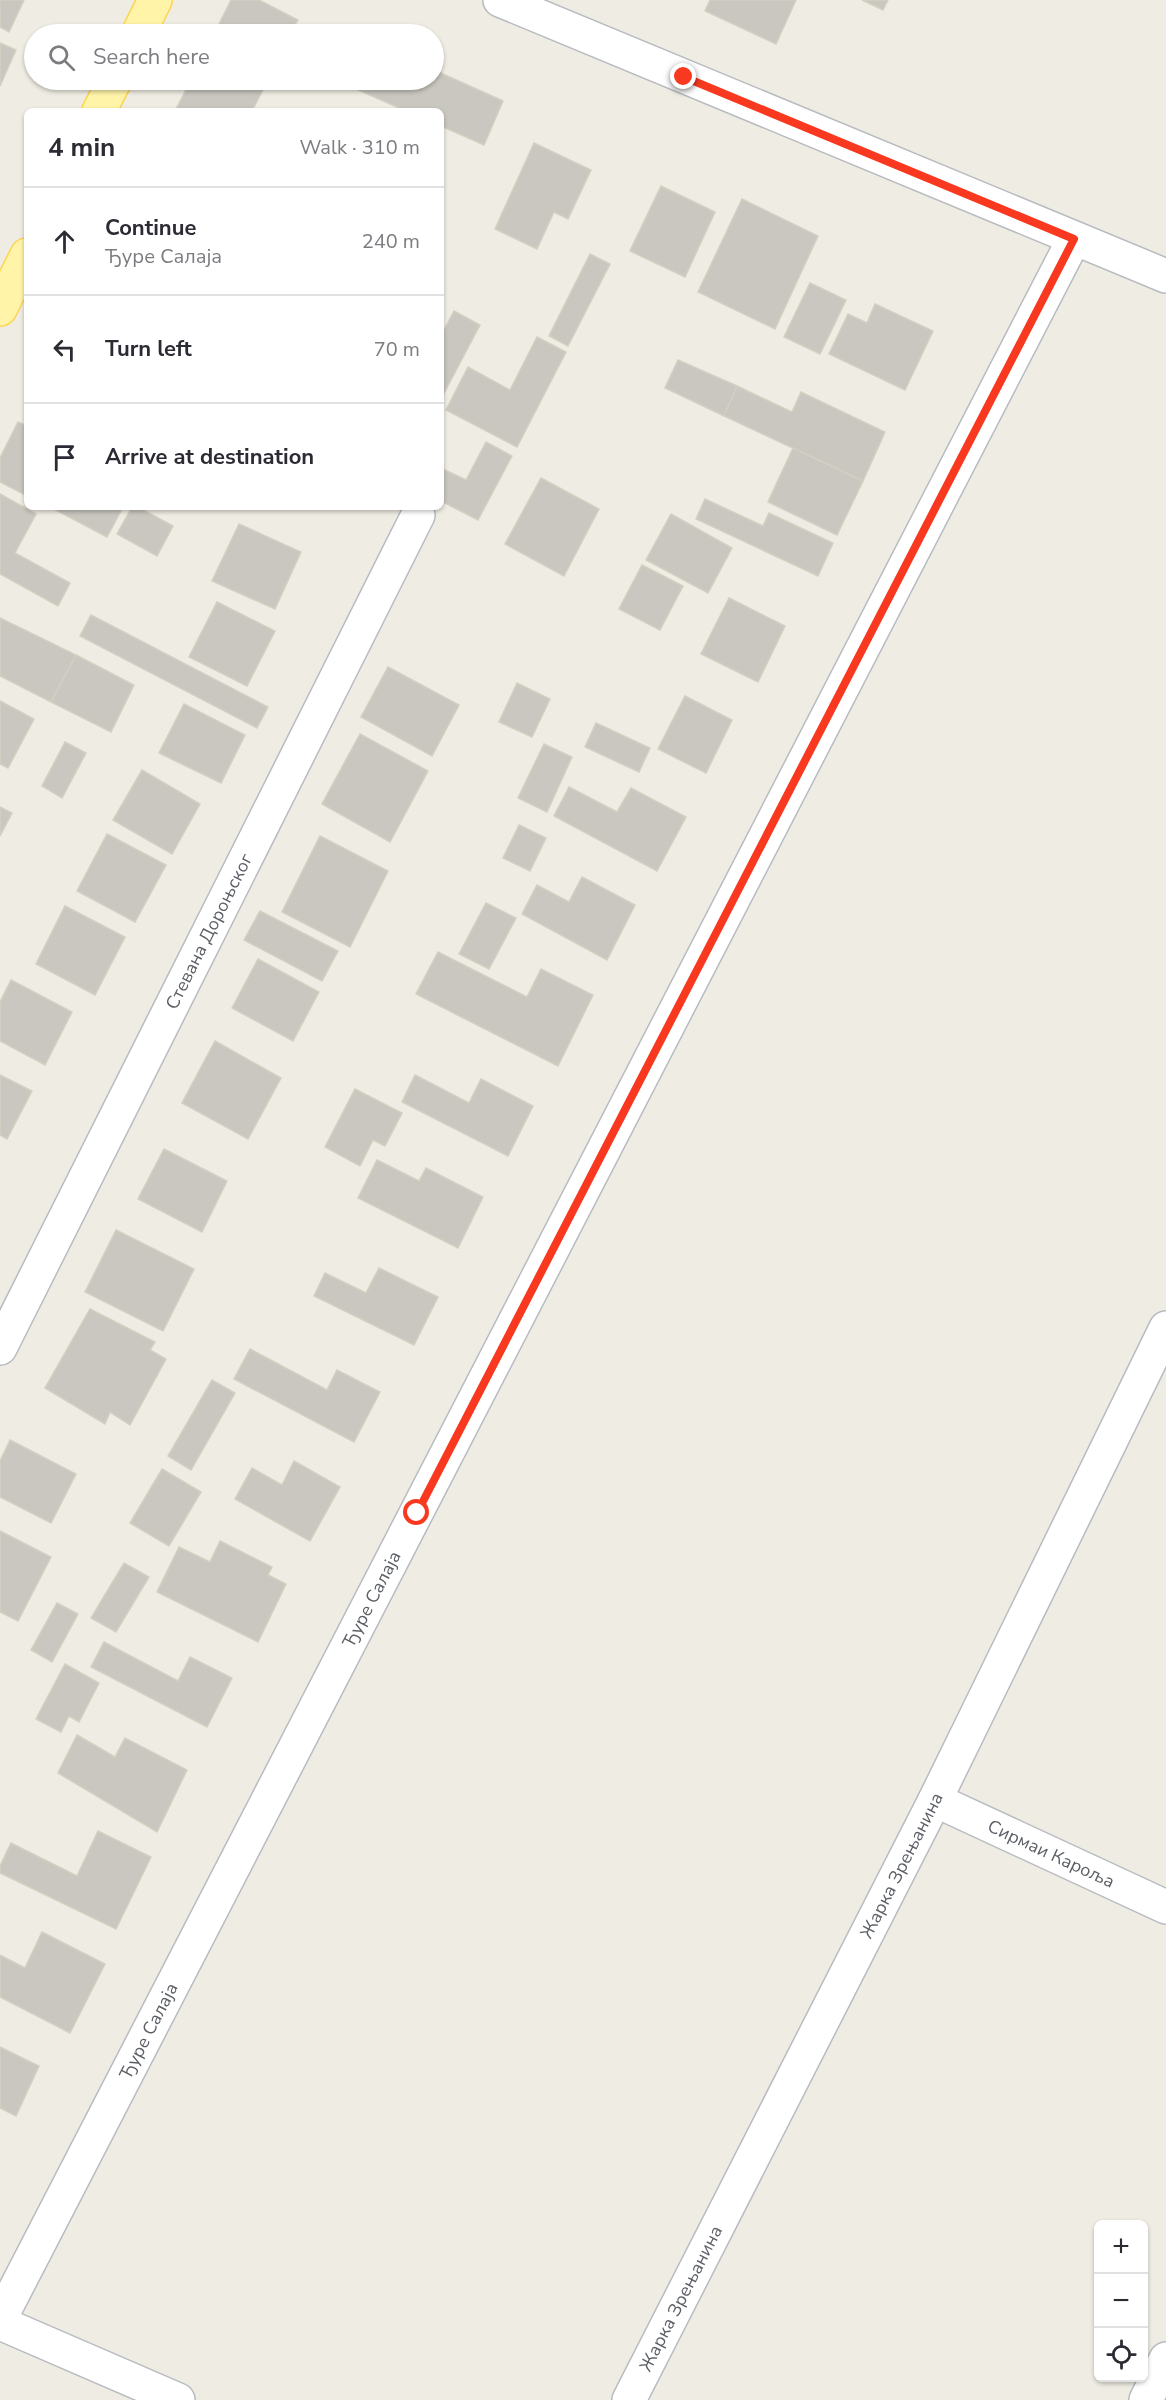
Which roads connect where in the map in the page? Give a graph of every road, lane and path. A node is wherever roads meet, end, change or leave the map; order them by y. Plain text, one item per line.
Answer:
1 (155, 0) edge
2 (500, 0) edge
3 (529, 7) edge
4 (143, 24) edge
5 (110, 90) edge
6 (101, 108) edge
7 (1074, 239) junction
8 (24, 261) edge
9 (1166, 276) edge
10 (0, 309) edge
11 (418, 515) dead end
12 (1166, 1328) edge
13 (0, 1348) edge
14 (935, 1800) junction
15 (1166, 1907) edge
16 (0, 2321) edge
17 (1166, 2359) edge
18 (178, 2400) edge
19 (629, 2400) edge
20 (1146, 2400) edge

1 - 4 main road
2 - 3 street
3 - 7 street
5 - 6 main road
7 - 9 street
7 - 16 street, Ђуре Салаја
8 - 10 main road
11 - 13 street, Стевана Дороњског
12 - 14 street, Жарка Зрењанина
14 - 15 street, Сирмаи Кароља
14 - 19 street, Жарка Зрењанина
16 - 18 street
17 - 20 street

